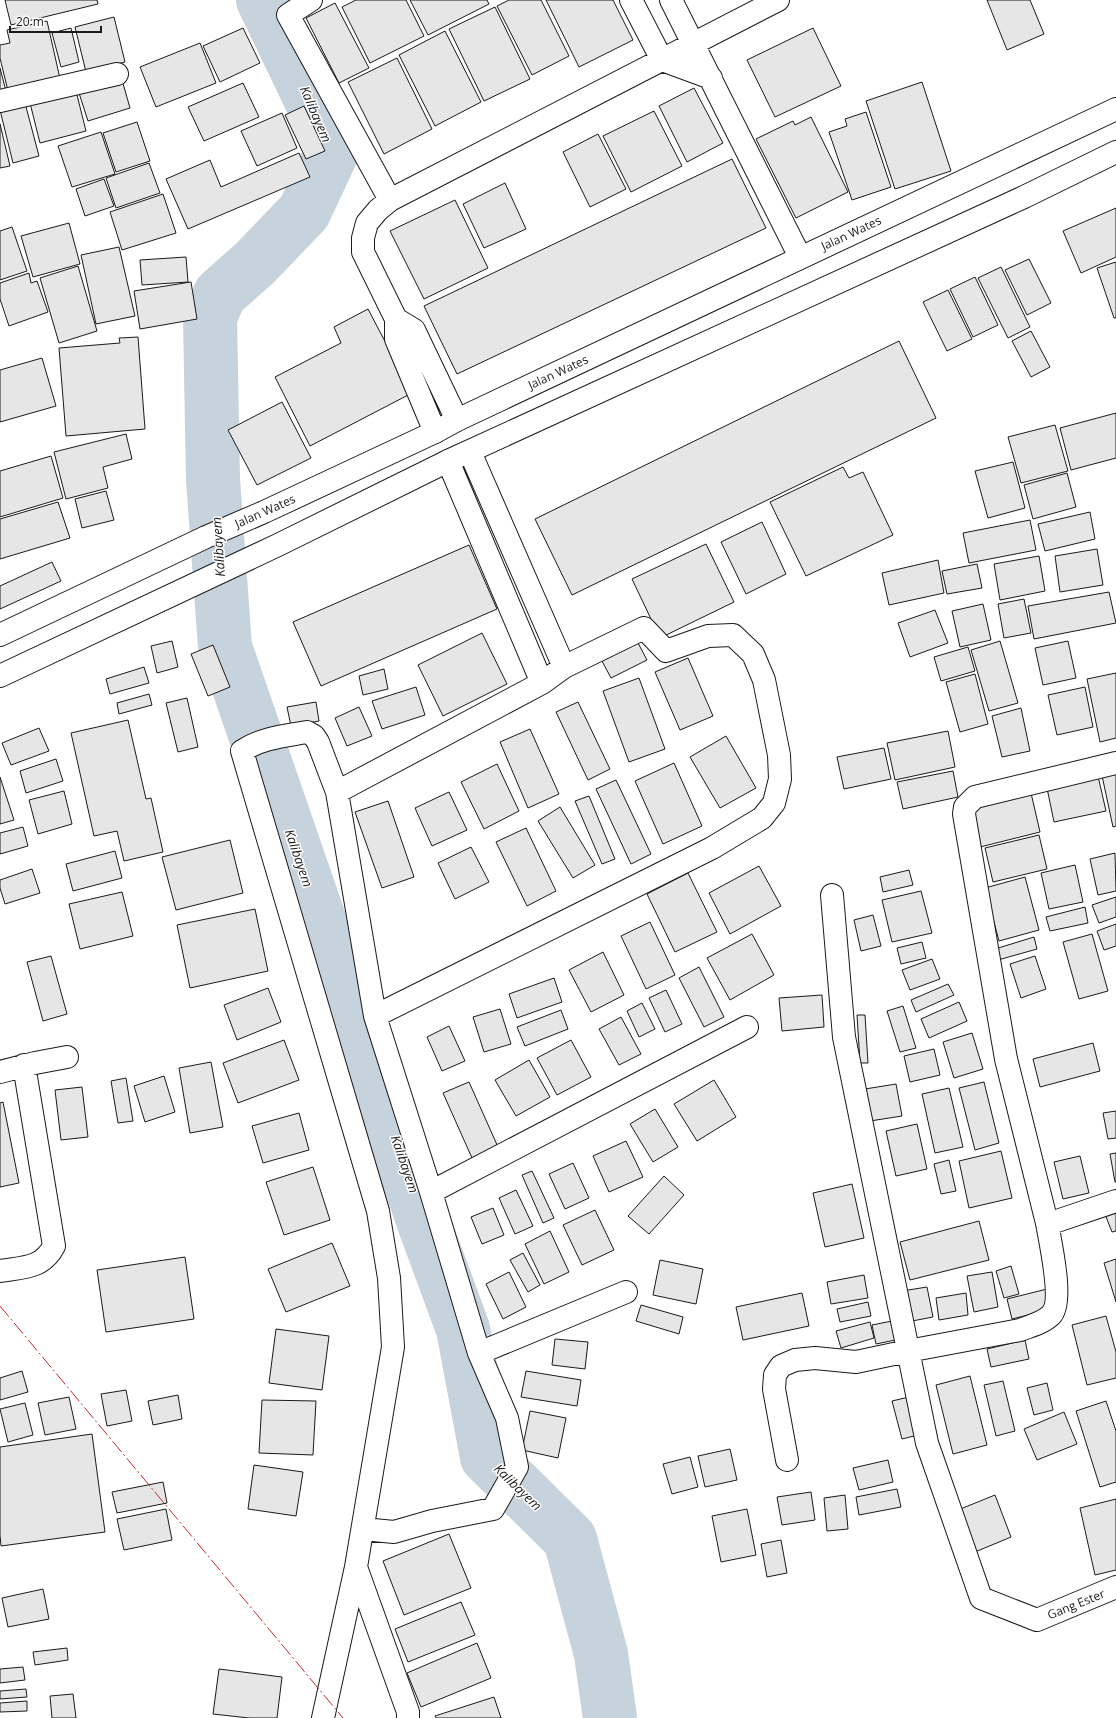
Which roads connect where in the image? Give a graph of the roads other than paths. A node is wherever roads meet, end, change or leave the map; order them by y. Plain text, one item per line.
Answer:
1 (311, 0) edge
2 (631, 0) edge
3 (671, 0) edge
4 (778, 0) edge
5 (284, 7) edge
6 (693, 43) junction
7 (662, 60) junction
8 (117, 74) dead end
9 (711, 78) junction
10 (0, 101) edge
11 (1116, 109) edge
12 (1116, 152) edge
13 (390, 200) junction
14 (800, 257) junction
15 (396, 319) junction
16 (457, 420) junction
17 (435, 432) junction
18 (470, 452) junction
19 (448, 461) junction
20 (0, 635) edge
21 (564, 667) junction
22 (0, 676) edge
23 (542, 683) junction
24 (1116, 763) edge
25 (338, 792) junction
26 (832, 895) dead end
27 (375, 1016) junction
28 (747, 1027) dead end
29 (67, 1057) dead end
30 (24, 1065) junction
31 (0, 1072) edge
32 (431, 1192) junction
33 (1116, 1201) edge
34 (1047, 1223) junction
35 (0, 1271) edge
36 (626, 1292) dead end
37 (908, 1351) junction
38 (479, 1353) junction
39 (787, 1460) dead end
40 (363, 1529) junction
41 (356, 1567) junction
42 (1116, 1588) edge
43 (323, 1718) edge
44 (408, 1718) edge

1 - 5 street
2 - 7 street
3 - 6 street
4 - 6 street
5 - 13 street
6 - 7 street
6 - 9 street
7 - 9 street
7 - 13 street
8 - 10 street
9 - 14 street
11 - 14 street, Jalan Wates
12 - 18 street
13 - 15 street
14 - 16 street, Jalan Wates
15 - 16 street
15 - 17 street
16 - 17 street, Jalan Wates
16 - 18 street
17 - 19 street
17 - 20 street, Jalan Wates
18 - 19 street
18 - 21 street
19 - 22 street
19 - 23 street
21 - 23 street
21 - 27 street
23 - 25 street
24 - 34 street
25 - 27 street
25 - 40 street
26 - 37 street
27 - 32 street
28 - 32 street
29 - 30 street
30 - 31 street
30 - 35 street
32 - 38 street
33 - 34 street
34 - 37 street
36 - 38 street
37 - 39 street
37 - 42 street, Gang Ester
38 - 40 street
40 - 41 street
41 - 43 street
41 - 44 street

